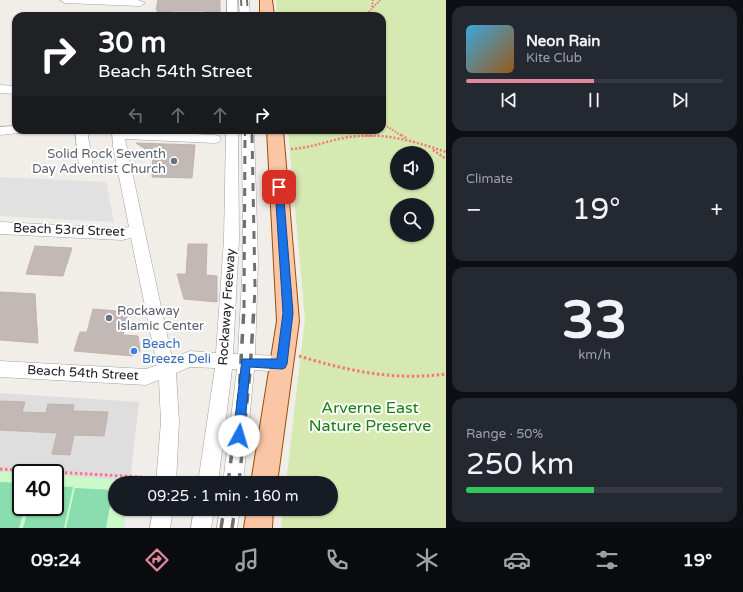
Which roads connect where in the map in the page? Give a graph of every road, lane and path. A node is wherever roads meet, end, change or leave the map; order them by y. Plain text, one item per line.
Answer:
1 (65, 0) edge
2 (232, 0) edge
3 (244, 0) edge
4 (266, 0) edge
5 (373, 0) edge
6 (380, 0) edge
7 (141, 1) edge
8 (372, 8) junction
9 (139, 12) edge
10 (232, 12) edge
11 (244, 12) edge
12 (267, 12) edge
13 (369, 12) edge
14 (0, 89) edge
15 (12, 90) edge
16 (386, 125) edge
17 (12, 130) edge
18 (0, 131) edge
19 (81, 134) edge
20 (118, 134) edge
21 (134, 134) edge
22 (232, 134) edge
23 (248, 134) edge
24 (275, 134) edge
25 (215, 139) dead end
26 (410, 140) junction
27 (425, 146) edge
28 (288, 149) dead end
29 (434, 149) edge
30 (434, 151) edge
31 (446, 152) edge
32 (446, 159) edge
33 (86, 166) dead end
34 (0, 228) edge
35 (138, 231) junction
36 (290, 360) junction
37 (224, 361) junction
38 (246, 362) junction
39 (0, 369) edge
40 (167, 369) junction
41 (446, 374) edge
42 (0, 469) edge
43 (123, 476) edge
44 (166, 476) edge
45 (209, 476) edge
46 (234, 476) edge
47 (265, 476) edge
48 (162, 516) edge
49 (203, 516) edge
50 (229, 516) edge
51 (259, 516) edge
52 (160, 528) edge
53 (200, 528) edge
54 (227, 528) edge
55 (258, 528) edge

1 - 7 street
2 - 10 street
3 - 11 street
4 - 12 main road
5 - 8 path
6 - 8 path
7 - 9 street
8 - 13 path
14 - 15 street
16 - 26 path
17 - 18 street
19 - 33 street
20 - 35 street
21 - 25 street
22 - 37 street, Rockaway Freeway
23 - 38 street, Rockaway Freeway
24 - 36 main road
26 - 27 path
26 - 28 path
29 - 31 path
30 - 32 path
34 - 35 street, Beach 53rd Street
35 - 40 street
36 - 38 street, Beach 54th Street
36 - 41 path
36 - 47 main road
37 - 38 street, Beach 54th Street
37 - 40 street, Beach 54th Street
37 - 45 street, Rockaway Freeway
38 - 46 street, Rockaway Freeway
39 - 40 street, Beach 54th Street
40 - 44 street
42 - 43 path
48 - 52 street
49 - 53 street
50 - 54 street
51 - 55 main road

